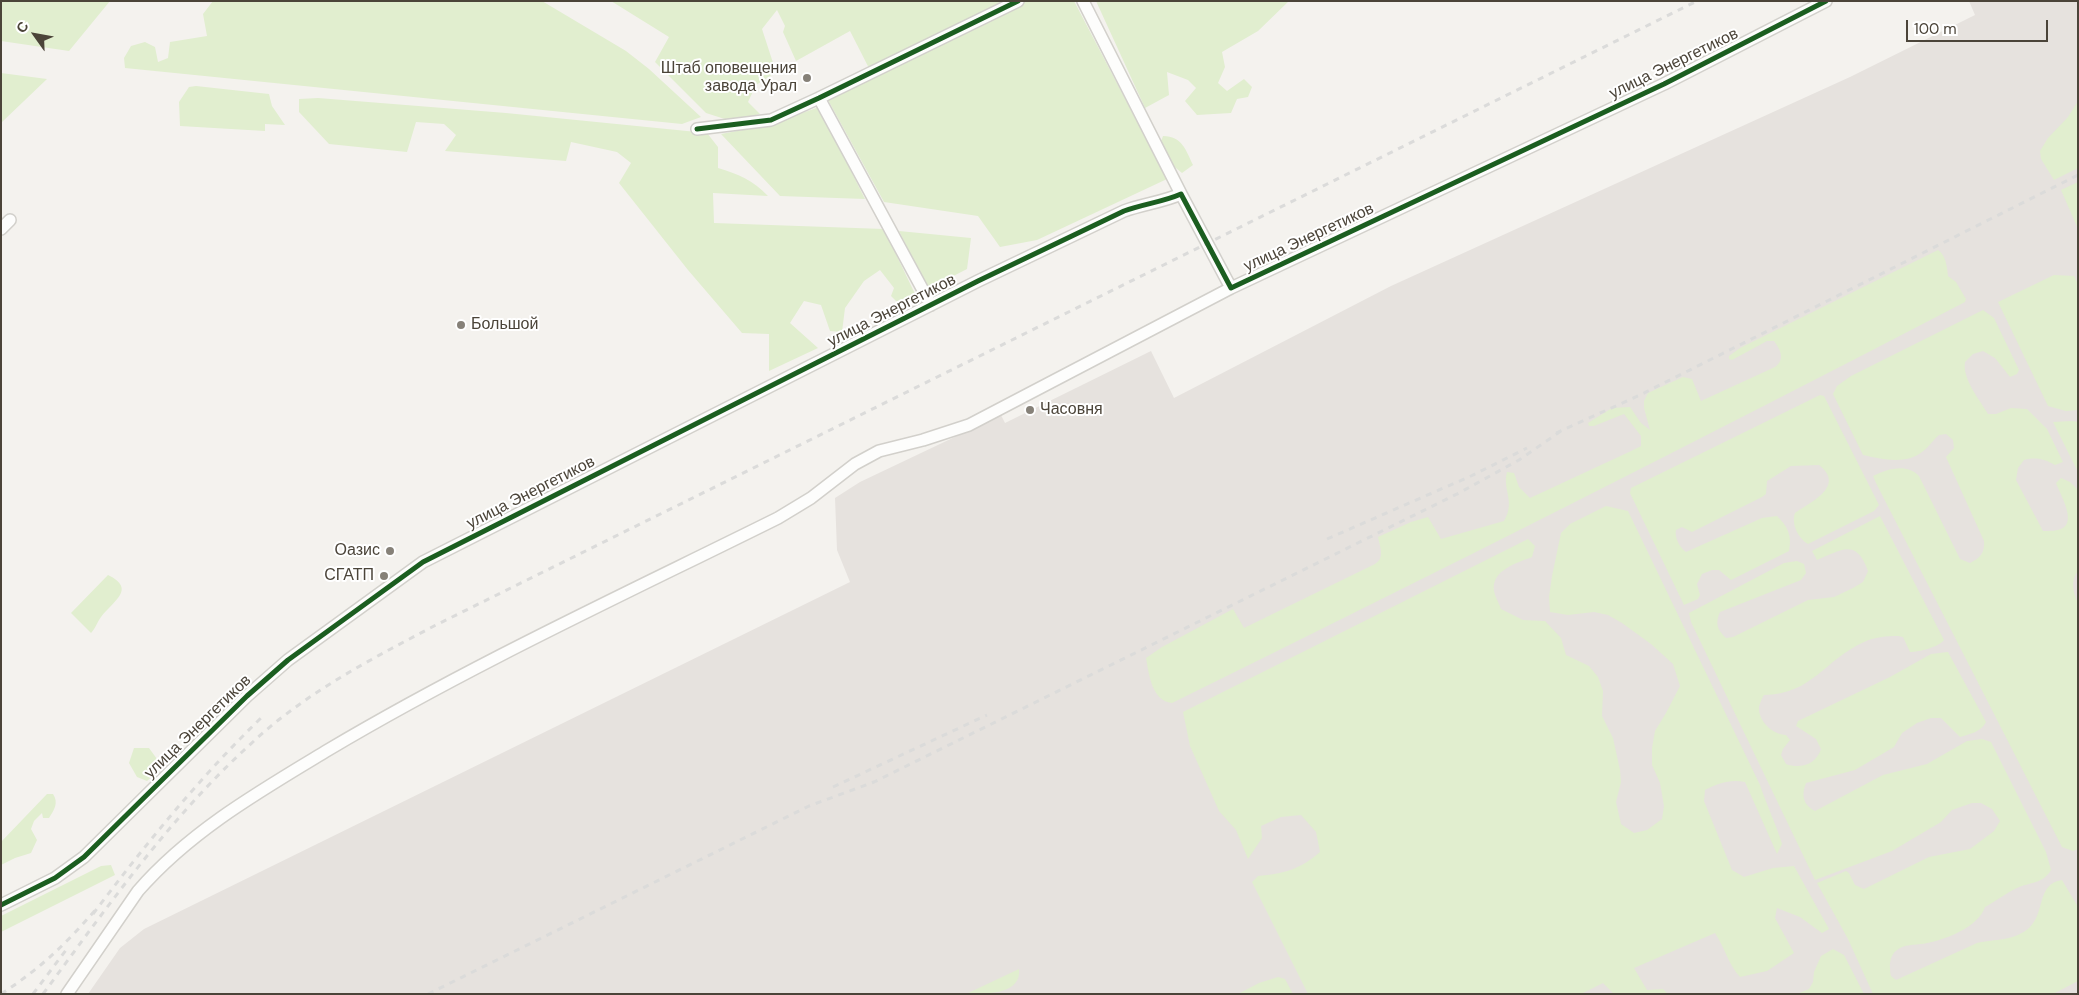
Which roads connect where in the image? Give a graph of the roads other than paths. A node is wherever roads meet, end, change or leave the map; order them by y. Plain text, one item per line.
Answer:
1 (1018, 1) edge
2 (1083, 1) edge
3 (1826, 1) edge
4 (819, 98) junction
5 (697, 129) dead end
6 (1181, 194) junction
7 (10, 220) dead end
8 (1, 229) edge
9 (1231, 288) junction
10 (931, 305) junction
11 (1, 905) edge
12 (66, 994) edge

1 - 4 street
2 - 6 street
3 - 9 street, улица Энергетиков
4 - 5 street
4 - 10 street
6 - 9 street, улица Энергетиков
6 - 10 street, улица Энергетиков
7 - 8 street
9 - 12 street
10 - 11 street, улица Энергетиков

